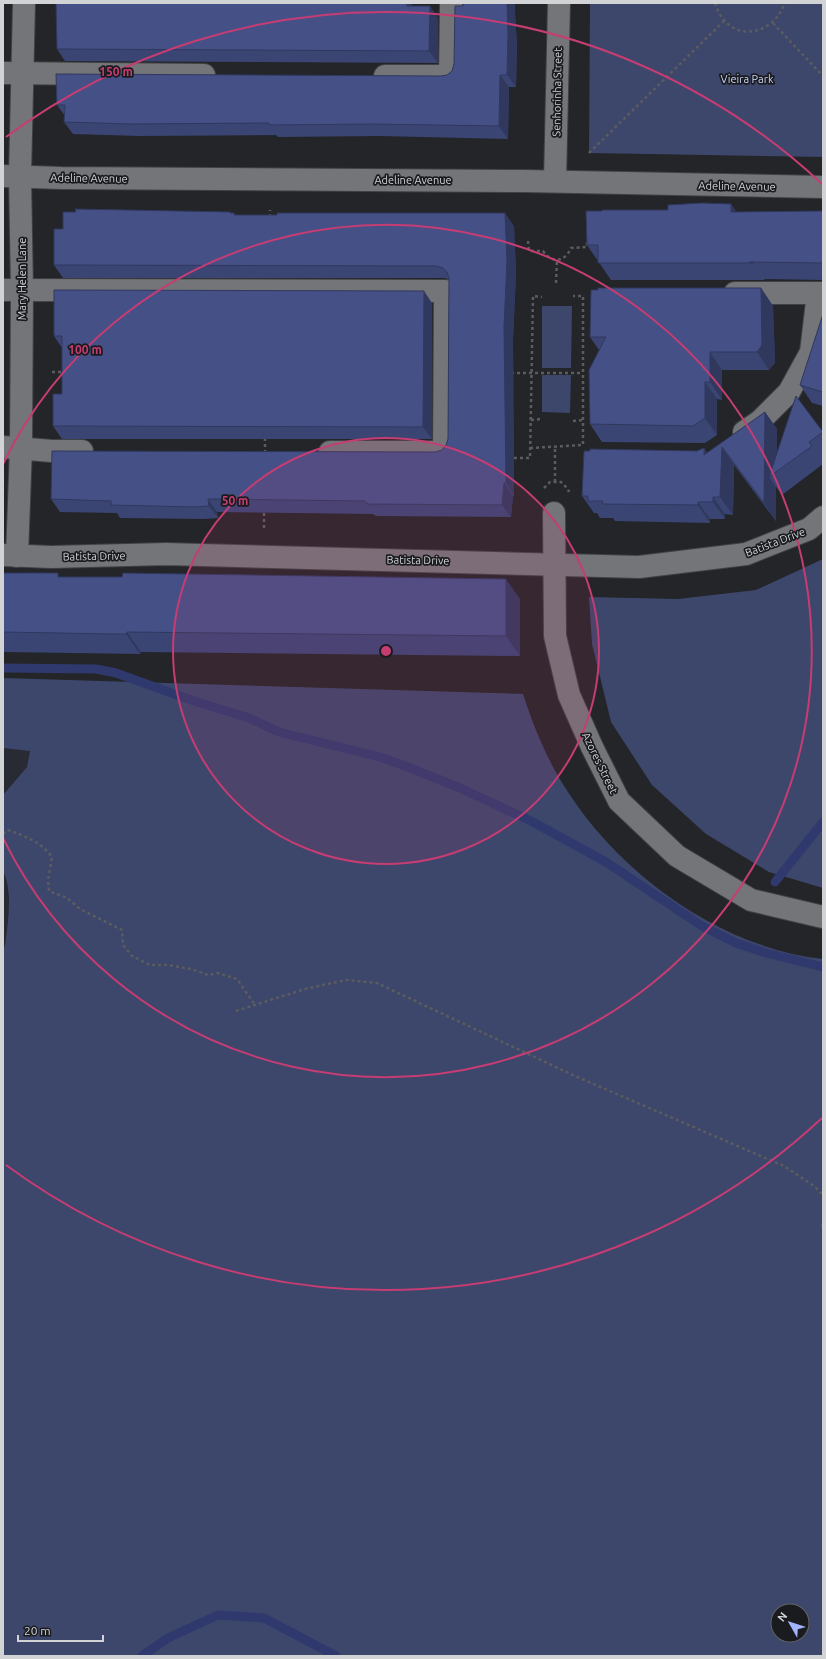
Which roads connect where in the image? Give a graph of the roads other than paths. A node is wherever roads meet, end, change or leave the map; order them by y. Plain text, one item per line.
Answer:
1 (24, 3) edge
2 (451, 3) edge
3 (559, 3) edge
4 (13, 73) edge
5 (220, 75) edge
6 (363, 76) edge
7 (12, 176) edge
8 (555, 181) junction
9 (823, 187) edge
10 (13, 290) edge
11 (714, 293) edge
12 (820, 293) edge
13 (728, 443) edge
14 (12, 447) edge
15 (99, 451) edge
16 (312, 452) edge
17 (554, 513) dead end
18 (823, 517) edge
19 (10, 555) edge
20 (553, 564) junction
21 (823, 917) edge

1 - 4 street, Mary Helen Lane
2 - 6 street
3 - 8 street, Senhorinha Street
4 - 5 street
4 - 7 street, Mary Helen Lane
7 - 8 street, Adeline Avenue
7 - 10 street, Mary Helen Lane
8 - 9 street, Adeline Avenue
10 - 14 street, Mary Helen Lane
10 - 16 street
11 - 12 street
12 - 13 street
14 - 15 street
14 - 19 street, Mary Helen Lane
17 - 20 street, Azores Street
18 - 20 street, Batista Drive
19 - 20 street, Batista Drive
20 - 21 street, Azores Street

